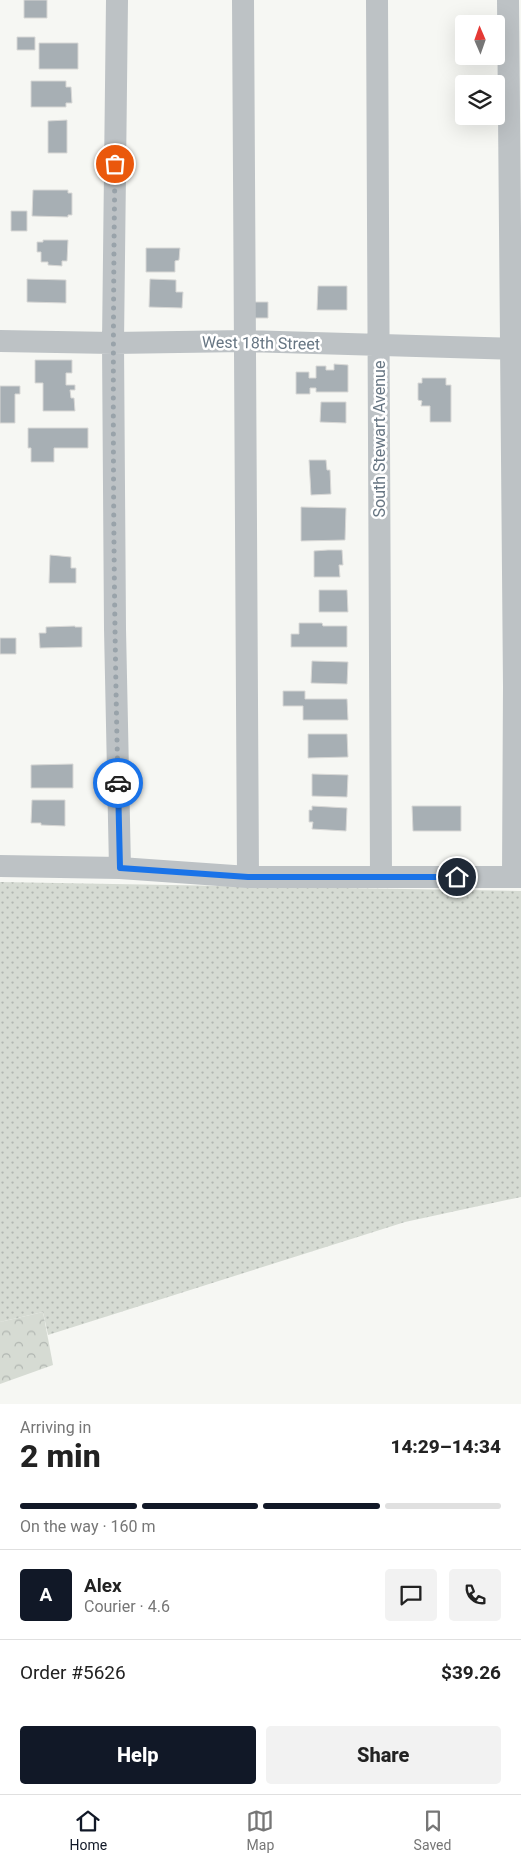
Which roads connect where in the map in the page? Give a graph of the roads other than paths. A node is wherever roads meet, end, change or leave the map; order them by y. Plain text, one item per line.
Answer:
1 (117, 0) edge
2 (243, 0) edge
3 (376, 0) edge
4 (508, 0) edge
5 (0, 341) edge
6 (244, 341) junction
7 (113, 343) junction
8 (378, 344) junction
9 (516, 349) edge
10 (0, 866) edge
11 (120, 868) junction
12 (248, 877) junction
13 (381, 877) junction
14 (517, 877) edge

1 - 7 street
2 - 6 street
3 - 8 street, South Stewart Avenue
4 - 9 street
5 - 7 street, West 18th Street
6 - 7 street, West 18th Street
6 - 8 street, West 18th Street
6 - 12 street
7 - 11 street
8 - 9 street, West 18th Street
8 - 13 street, South Stewart Avenue
9 - 14 street
10 - 11 street
11 - 12 street
12 - 13 street
13 - 14 street

